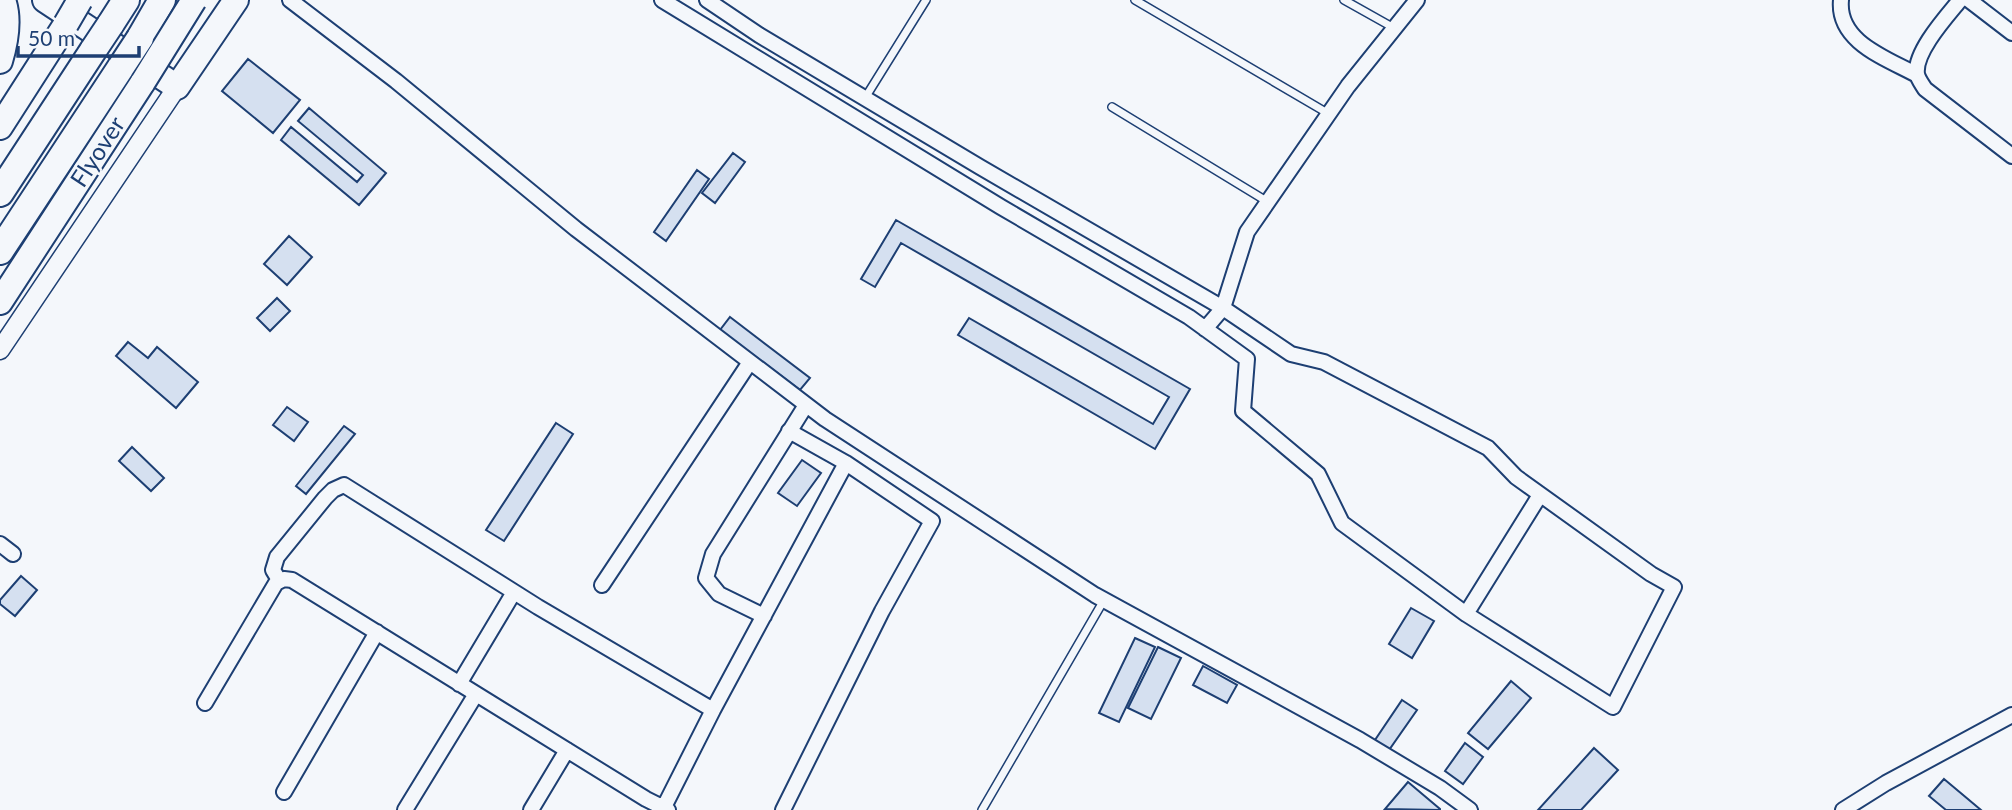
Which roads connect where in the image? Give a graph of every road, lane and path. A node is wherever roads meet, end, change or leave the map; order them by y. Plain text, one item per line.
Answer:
1 (46, 0) edge
2 (80, 0) edge
3 (126, 0) edge
4 (162, 0) edge
5 (194, 0) edge
6 (236, 0) edge
7 (290, 0) edge
8 (662, 0) edge
9 (707, 0) edge
10 (926, 0) edge
11 (1135, 0) edge
12 (1344, 0) edge
13 (1417, 0) edge
14 (1841, 0) edge
15 (1960, 0) edge
16 (1969, 0) edge
17 (4, 1) edge
18 (1394, 28) junction
19 (2012, 33) edge
20 (0, 61) edge
21 (1917, 75) junction
22 (177, 87) junction
23 (864, 98) junction
24 (1112, 107) dead end
25 (1329, 114) junction
26 (0, 127) edge
27 (2012, 156) edge
28 (0, 193) edge
29 (1268, 202) junction
30 (0, 251) edge
31 (0, 302) edge
32 (1223, 308) junction
33 (1205, 329) junction
34 (0, 350) edge
35 (750, 362) junction
36 (806, 405) junction
37 (789, 430) junction
38 (846, 463) junction
39 (1540, 495) junction
40 (0, 544) edge
41 (13, 554) dead end
42 (279, 580) junction
43 (602, 585) dead end
44 (514, 592) junction
45 (1104, 600) junction
46 (1466, 614) junction
47 (764, 616) junction
48 (377, 632) junction
49 (459, 684) junction
50 (476, 694) junction
51 (205, 703) dead end
52 (713, 710) junction
53 (2012, 715) edge
54 (566, 750) junction
55 (284, 792) dead end
56 (643, 805) edge
57 (666, 809) edge
58 (405, 810) edge
59 (531, 810) edge
60 (783, 810) edge
61 (982, 810) edge
62 (1470, 810) edge
63 (1843, 810) edge

1 - 22 highway
2 - 26 highway, bridge
3 - 28 highway, bridge
4 - 30 highway, bridge
5 - 31 highway, Flyover, bridge
6 - 22 highway
7 - 35 street
8 - 33 street
9 - 23 street
10 - 23 lane
11 - 25 lane
12 - 18 lane
13 - 18 street
14 - 21 street
15 - 21 street
16 - 19 street
17 - 20 highway
18 - 25 street
21 - 27 street
22 - 34 street
23 - 32 street
24 - 29 lane
25 - 29 street
29 - 32 street
32 - 33 street
32 - 39 street
33 - 46 street
35 - 36 street
35 - 43 street
36 - 37 street
36 - 45 street
37 - 38 street
37 - 47 street
38 - 47 street
38 - 60 street
39 - 46 street
39 - 46 street
40 - 41 street
42 - 44 street
42 - 48 street
42 - 51 street
44 - 49 street
44 - 52 street
45 - 61 lane
45 - 62 street
47 - 52 street
48 - 49 street
48 - 55 street
49 - 50 street
50 - 54 street
50 - 58 street
52 - 57 street
53 - 63 street
54 - 56 street
54 - 59 street
56 - 57 street

